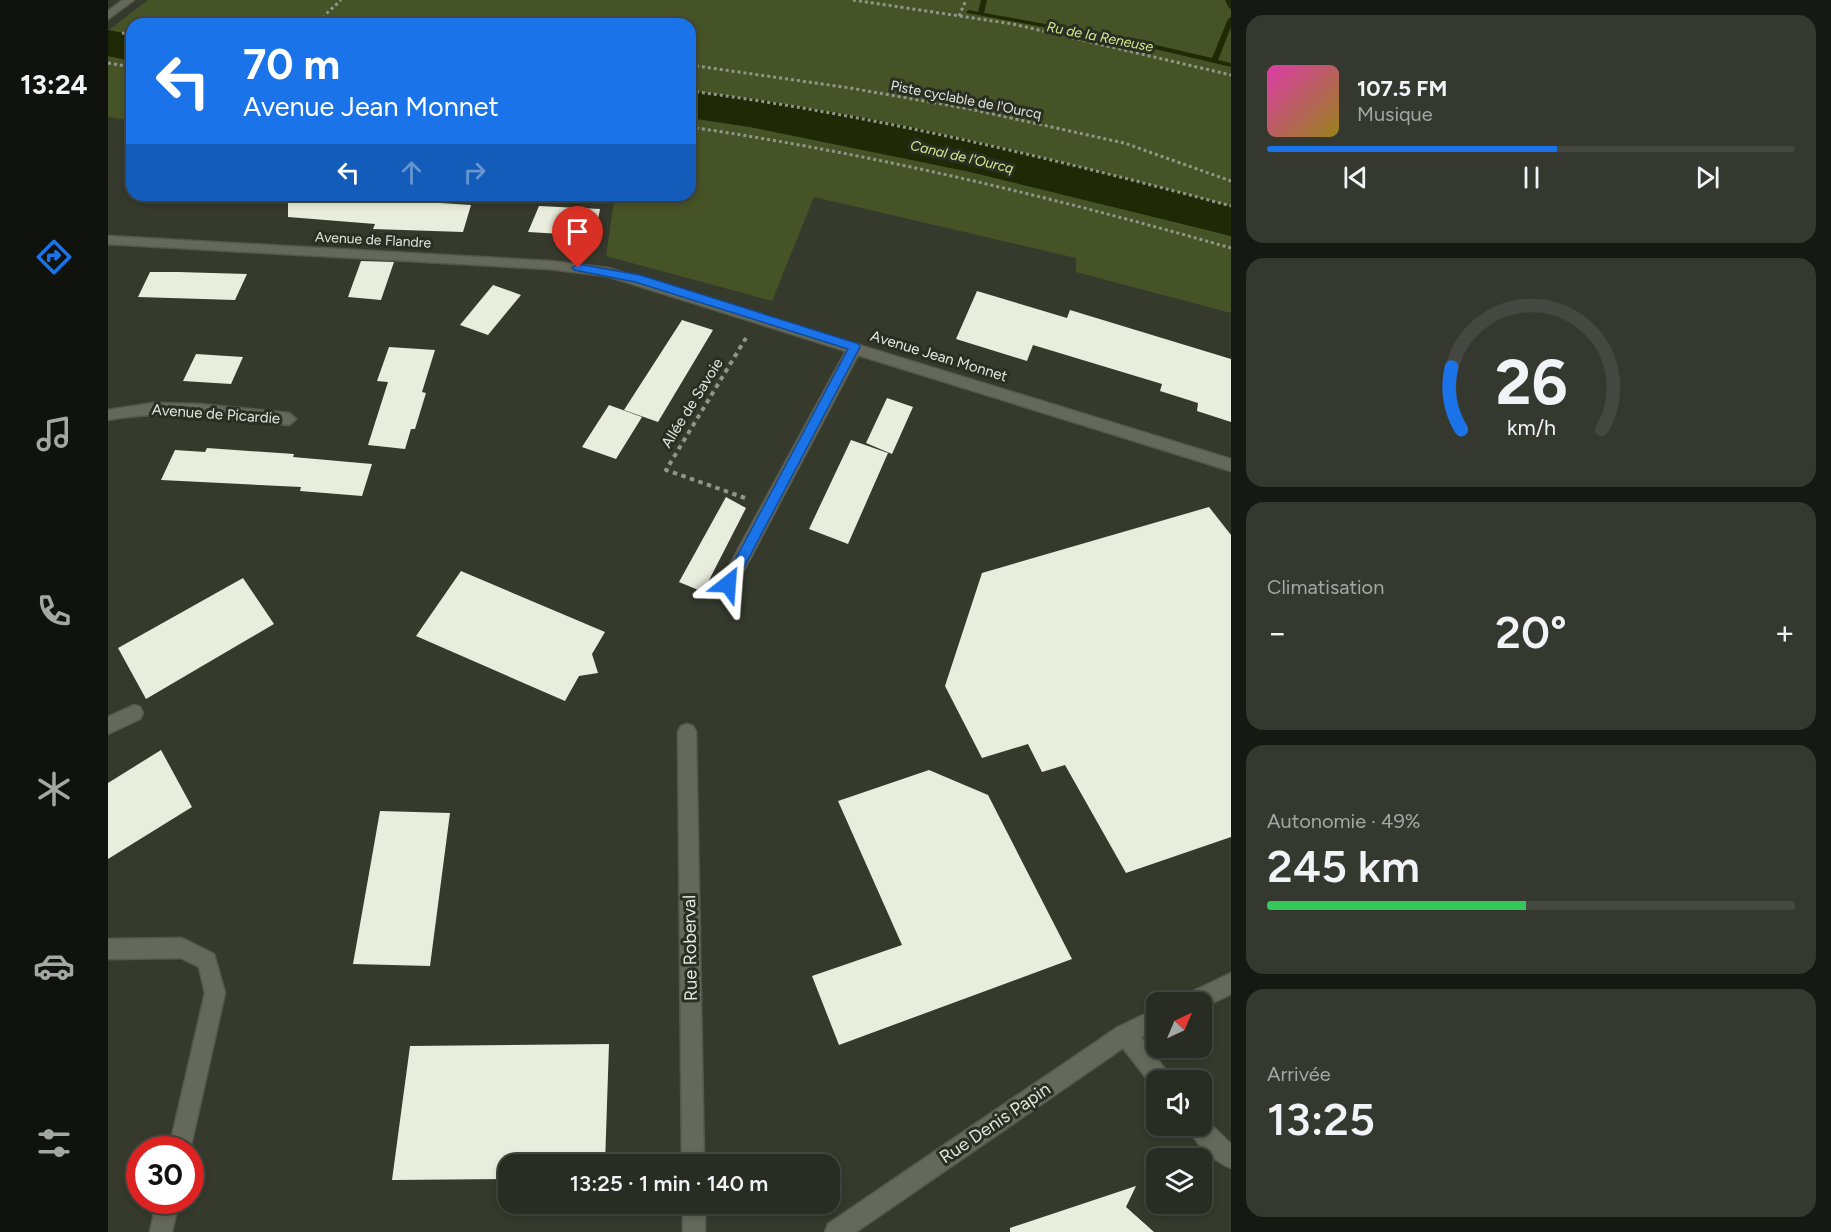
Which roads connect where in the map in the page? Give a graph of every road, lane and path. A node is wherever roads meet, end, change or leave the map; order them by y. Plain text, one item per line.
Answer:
1 (129, 0) edge
2 (341, 0) edge
3 (853, 0) edge
4 (966, 0) edge
5 (111, 14) edge
6 (959, 16) junction
7 (326, 18) edge
8 (108, 63) edge
9 (126, 66) edge
10 (696, 66) edge
11 (1231, 75) edge
12 (696, 92) edge
13 (696, 128) edge
14 (1231, 181) edge
15 (1231, 206) edge
16 (108, 240) edge
17 (1231, 248) edge
18 (636, 278) joint
19 (759, 317) junction
20 (855, 347) junction
21 (108, 415) edge
22 (289, 419) dead end
23 (1231, 465) edge
24 (770, 506) junction
25 (728, 584) dead end
26 (134, 713) dead end
27 (108, 726) edge
28 (687, 732) dead end
29 (108, 949) edge
30 (1231, 983) edge
31 (1212, 992) edge
32 (1146, 1024) edge
33 (1125, 1034) junction
34 (1154, 1070) edge
35 (183, 1136) edge
36 (1207, 1136) edge
37 (693, 1154) edge
38 (1231, 1157) edge
39 (165, 1214) edge
40 (694, 1214) edge
41 (161, 1232) edge
42 (694, 1232) edge
43 (836, 1232) edge

1 - 5 street
2 - 7 path
3 - 6 path
4 - 6 path
6 - 11 path
8 - 9 path
10 - 14 path, Piste cyclable de l'Ourcq
12 - 15 path
13 - 17 path
16 - 18 street, Avenue de Flandre
18 - 19 street, Avenue Jean Monnet
19 - 20 street, Avenue Jean Monnet
19 - 24 path, Allée de Savoie
20 - 23 street, Avenue Jean Monnet
20 - 24 street
21 - 22 street, Avenue de Picardie
24 - 25 street
26 - 27 street
28 - 37 street, Rue Roberval
29 - 35 street
30 - 31 street
32 - 33 street, Rue Denis Papin
33 - 34 street
33 - 43 street, Rue Denis Papin
36 - 38 street
39 - 41 street
40 - 42 street

